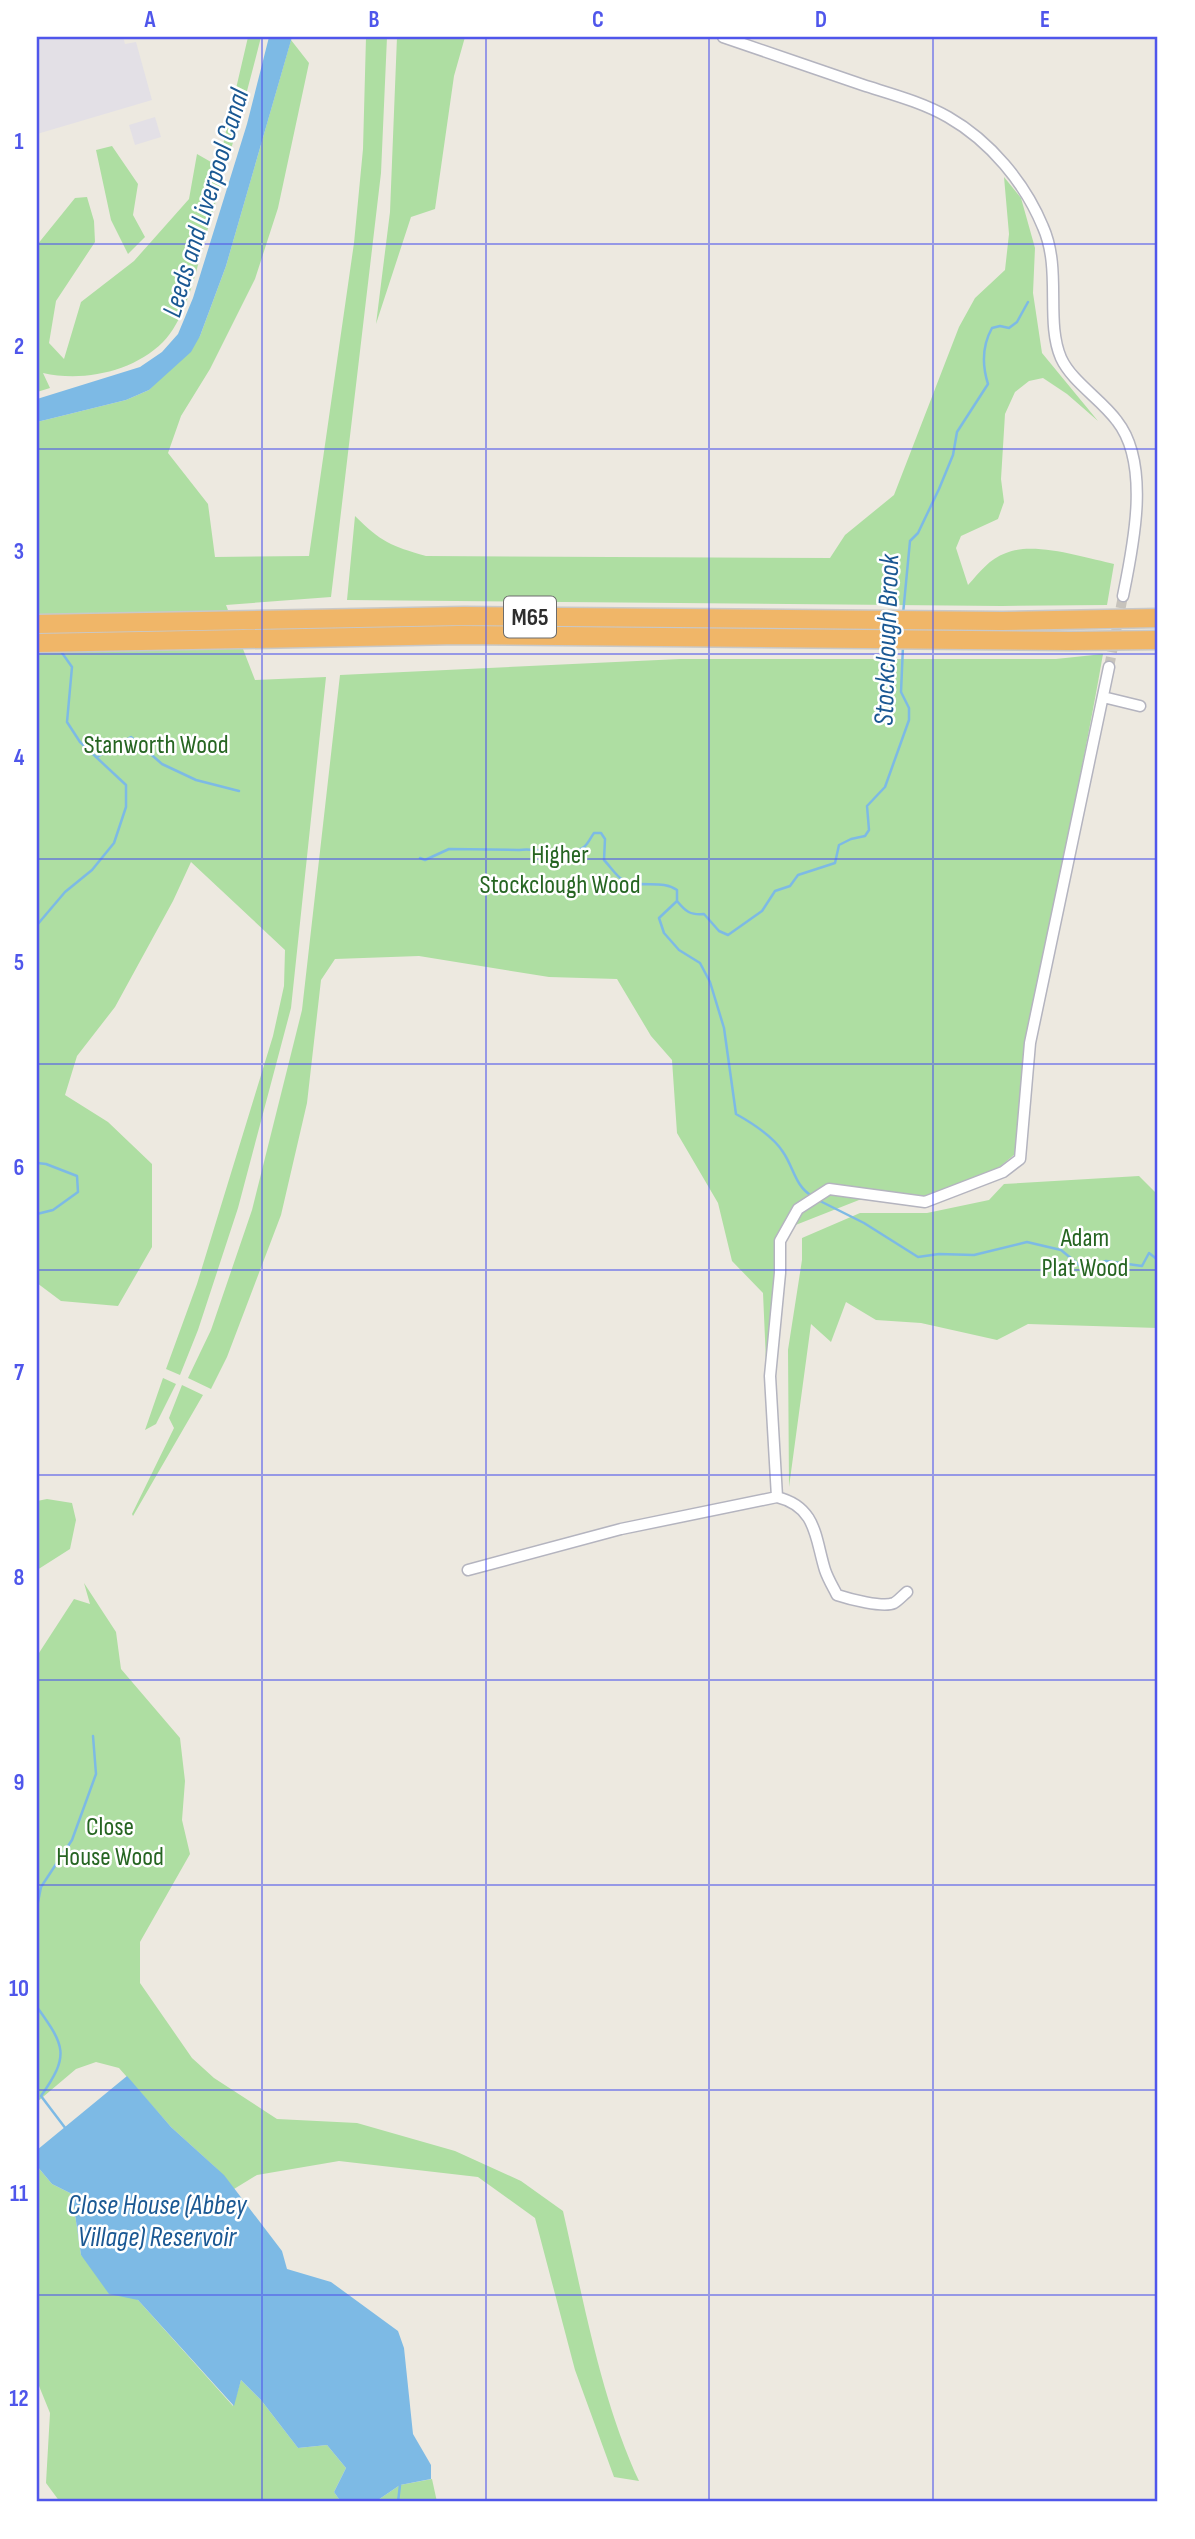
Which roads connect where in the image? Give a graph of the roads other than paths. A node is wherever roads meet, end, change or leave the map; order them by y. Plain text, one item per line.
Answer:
1 (723, 37) edge
2 (1123, 596) tunnel mouth
3 (1158, 618) edge
4 (37, 624) edge
5 (1158, 640) edge
6 (37, 643) edge
7 (1109, 667) tunnel mouth
8 (1103, 697) junction
9 (1140, 706) dead end
10 (777, 1497) junction
11 (468, 1570) dead end
12 (907, 1592) dead end

1 - 2 street
3 - 4 highway, M65
5 - 6 highway, M65
7 - 8 street
8 - 9 street
8 - 10 street
10 - 11 street
10 - 12 street

